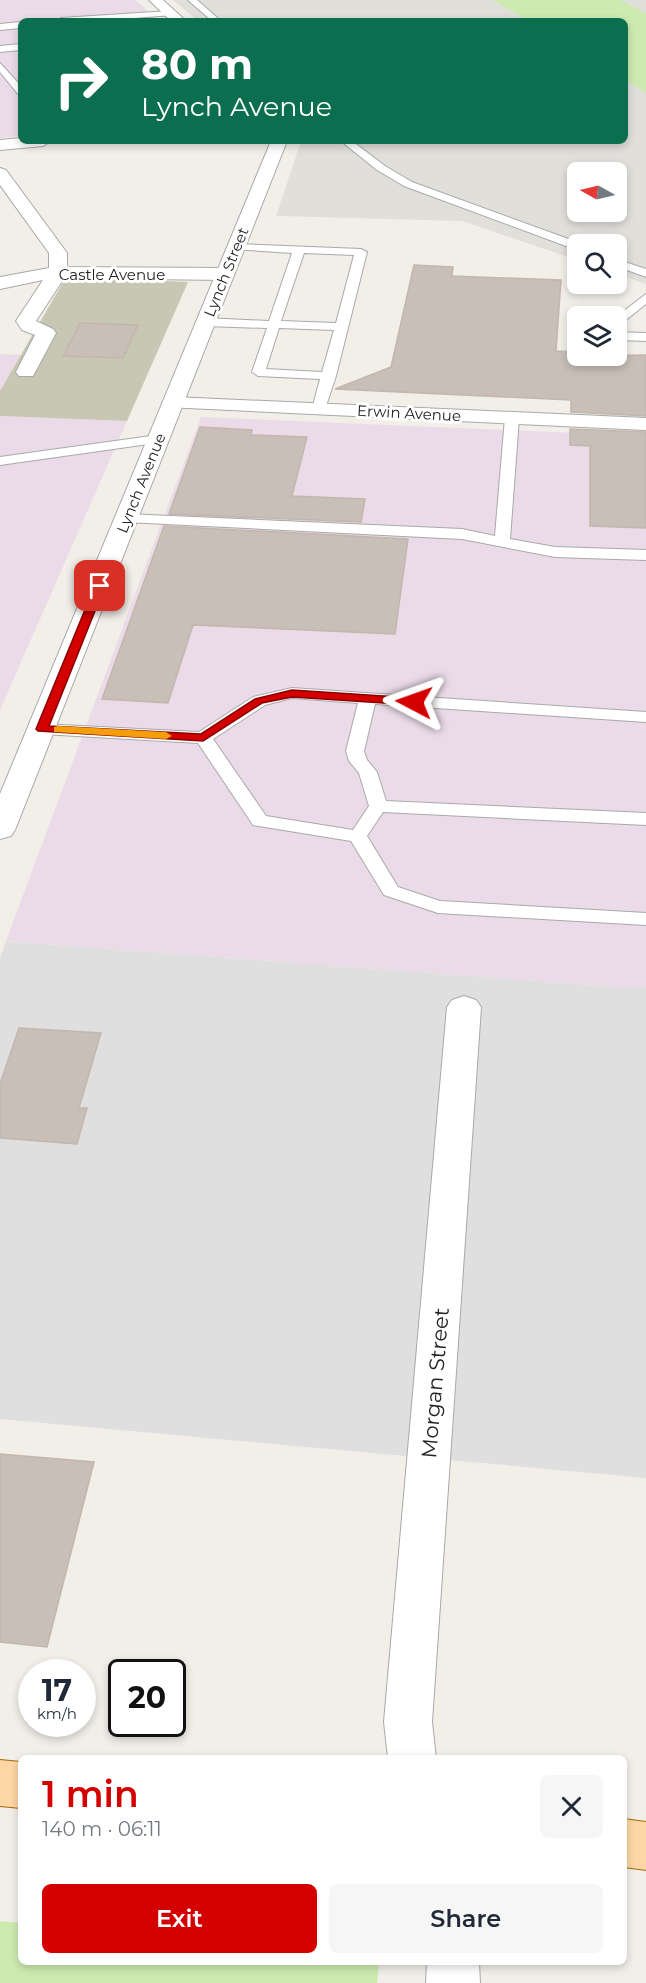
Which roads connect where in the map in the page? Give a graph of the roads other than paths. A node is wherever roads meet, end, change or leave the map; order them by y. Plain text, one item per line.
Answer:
1 (155, 0) edge
2 (192, 0) edge
3 (175, 17) edge
4 (89, 18) edge
5 (113, 18) joint
6 (214, 18) edge
7 (18, 25) edge
8 (0, 27) edge
9 (18, 47) edge
10 (0, 49) edge
11 (0, 66) edge
12 (18, 88) edge
13 (18, 144) edge
14 (278, 144) edge
15 (350, 144) edge
16 (0, 146) edge
17 (0, 173) edge
18 (567, 243) edge
19 (236, 247) junction
20 (299, 250) junction
21 (627, 266) edge
22 (58, 272) junction
23 (646, 273) edge
24 (225, 274) junction
25 (0, 283) edge
26 (646, 298) edge
27 (627, 314) edge
28 (205, 322) junction
29 (274, 325) junction
30 (342, 327) junction
31 (627, 336) edge
32 (646, 337) edge
33 (26, 372) dead end
34 (329, 376) junction
35 (173, 403) junction
36 (319, 409) junction
37 (512, 418) junction
38 (646, 424) edge
39 (158, 439) junction
40 (0, 461) edge
41 (126, 518) junction
42 (502, 541) junction
43 (646, 555) edge
44 (368, 698) junction
45 (646, 717) edge
46 (42, 729) junction
47 (203, 738) junction
48 (7, 797) edge
49 (378, 806) junction
50 (646, 819) edge
51 (0, 830) edge
52 (358, 836) junction
53 (646, 919) edge
54 (464, 1007) dead end
55 (412, 1755) edge
56 (0, 1783) edge
57 (18, 1785) edge
58 (627, 1843) edge
59 (646, 1846) edge
60 (453, 1965) edge
61 (453, 1983) edge

1 - 3 street
2 - 6 lane
3 - 5 lane
4 - 5 lane
7 - 8 lane
9 - 10 lane
11 - 12 lane
13 - 16 street
14 - 19 street, Lynch Street
15 - 18 lane
17 - 22 street
19 - 20 lane
19 - 24 street, Lynch Street
20 - 29 lane
20 - 30 lane
21 - 23 lane
22 - 24 street, Castle Avenue
22 - 25 street, Castle Avenue
22 - 33 street
24 - 28 street, Lynch Street
26 - 27 lane
28 - 29 lane
28 - 35 street, Lynch Street
29 - 30 lane
29 - 34 lane
30 - 34 lane
31 - 32 lane
34 - 36 lane
35 - 36 street, Erwin Avenue
35 - 39 street, Lynch Avenue
36 - 37 street, Erwin Avenue
37 - 38 street, Erwin Avenue
37 - 42 lane
39 - 40 lane
39 - 41 street, Lynch Avenue
41 - 42 lane
41 - 46 street, Lynch Avenue
42 - 43 lane
44 - 45 lane
44 - 47 lane
44 - 49 lane
46 - 47 lane
46 - 48 street, Lynch Avenue
47 - 52 lane
48 - 51 street, Lynch Avenue
49 - 50 lane
49 - 52 lane
52 - 53 lane
54 - 55 street, Morgan Street
56 - 57 main road
58 - 59 main road
60 - 61 street

